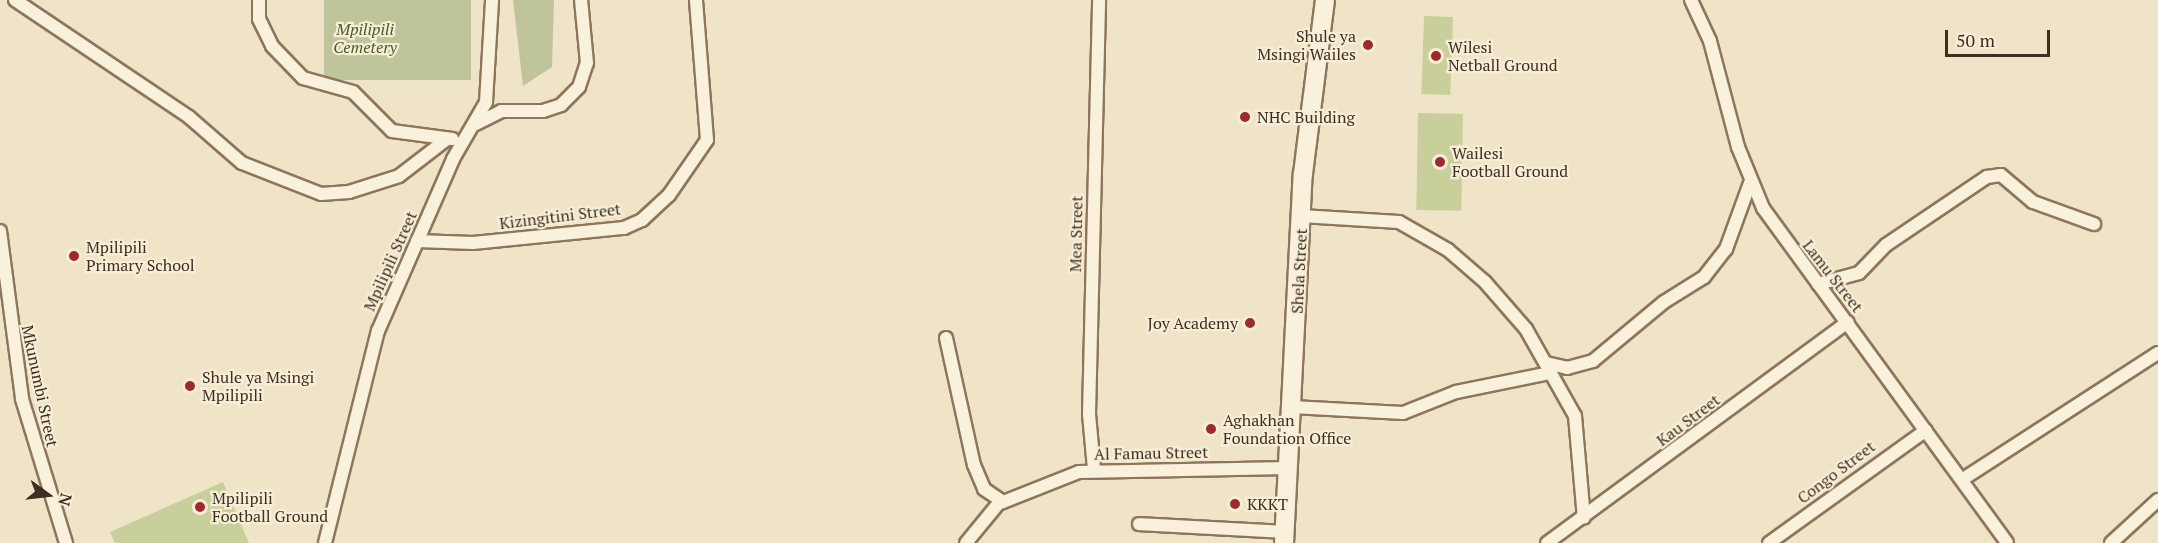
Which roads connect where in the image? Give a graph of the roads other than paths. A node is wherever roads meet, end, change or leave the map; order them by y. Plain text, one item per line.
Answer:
1 (15, 0) edge
2 (259, 0) edge
3 (492, 0) edge
4 (581, 0) edge
5 (696, 0) edge
6 (1099, 0) edge
7 (1325, 0) edge
8 (1691, 0) edge
9 (476, 124) junction
10 (447, 139) junction
11 (463, 140) junction
12 (1750, 183) junction
13 (1301, 216) junction
14 (2094, 224) dead end
15 (0, 231) edge
16 (417, 241) junction
17 (1818, 284) junction
18 (1848, 322) junction
19 (946, 338) dead end
20 (2158, 353) edge
21 (1548, 368) junction
22 (1292, 407) junction
23 (1926, 430) junction
24 (1289, 468) junction
25 (1094, 469) junction
26 (1964, 479) junction
27 (2158, 500) edge
28 (1003, 502) junction
29 (1584, 518) junction
30 (1138, 524) dead end
31 (1284, 538) edge
32 (2005, 542) edge
33 (66, 543) edge
34 (325, 543) edge
35 (966, 543) edge
36 (1547, 543) edge
37 (1769, 543) edge
38 (2111, 543) edge

1 - 10 street
2 - 10 street
3 - 9 street, Mpilipili Street
4 - 9 street
5 - 16 street, Kizingitini Street
6 - 25 street, Mea Street
7 - 13 main road, Shela Street
8 - 12 street, Lamu Street
9 - 11 street, Mpilipili Street
10 - 11 street
11 - 16 street, Mpilipili Street
12 - 17 street, Lamu Street
12 - 21 street
13 - 21 street
13 - 22 main road, Shela Street
14 - 17 street
15 - 33 street, Mkunumbi Street
16 - 34 street, Mpilipili Street
17 - 18 street, Lamu Street
18 - 23 street, Lamu Street
18 - 29 street, Kau Street
19 - 28 street
20 - 26 street
21 - 22 street
21 - 29 street
22 - 24 main road, Shela Street
23 - 26 street, Lamu Street
23 - 37 street, Congo Street
24 - 25 street, Al Famau Street
24 - 31 main road, Shela Street
25 - 28 street, Al Famau Street
26 - 32 street, Lamu Street
27 - 38 street
28 - 35 street, Al Famau Street
29 - 36 street, Kau Street
30 - 31 street

